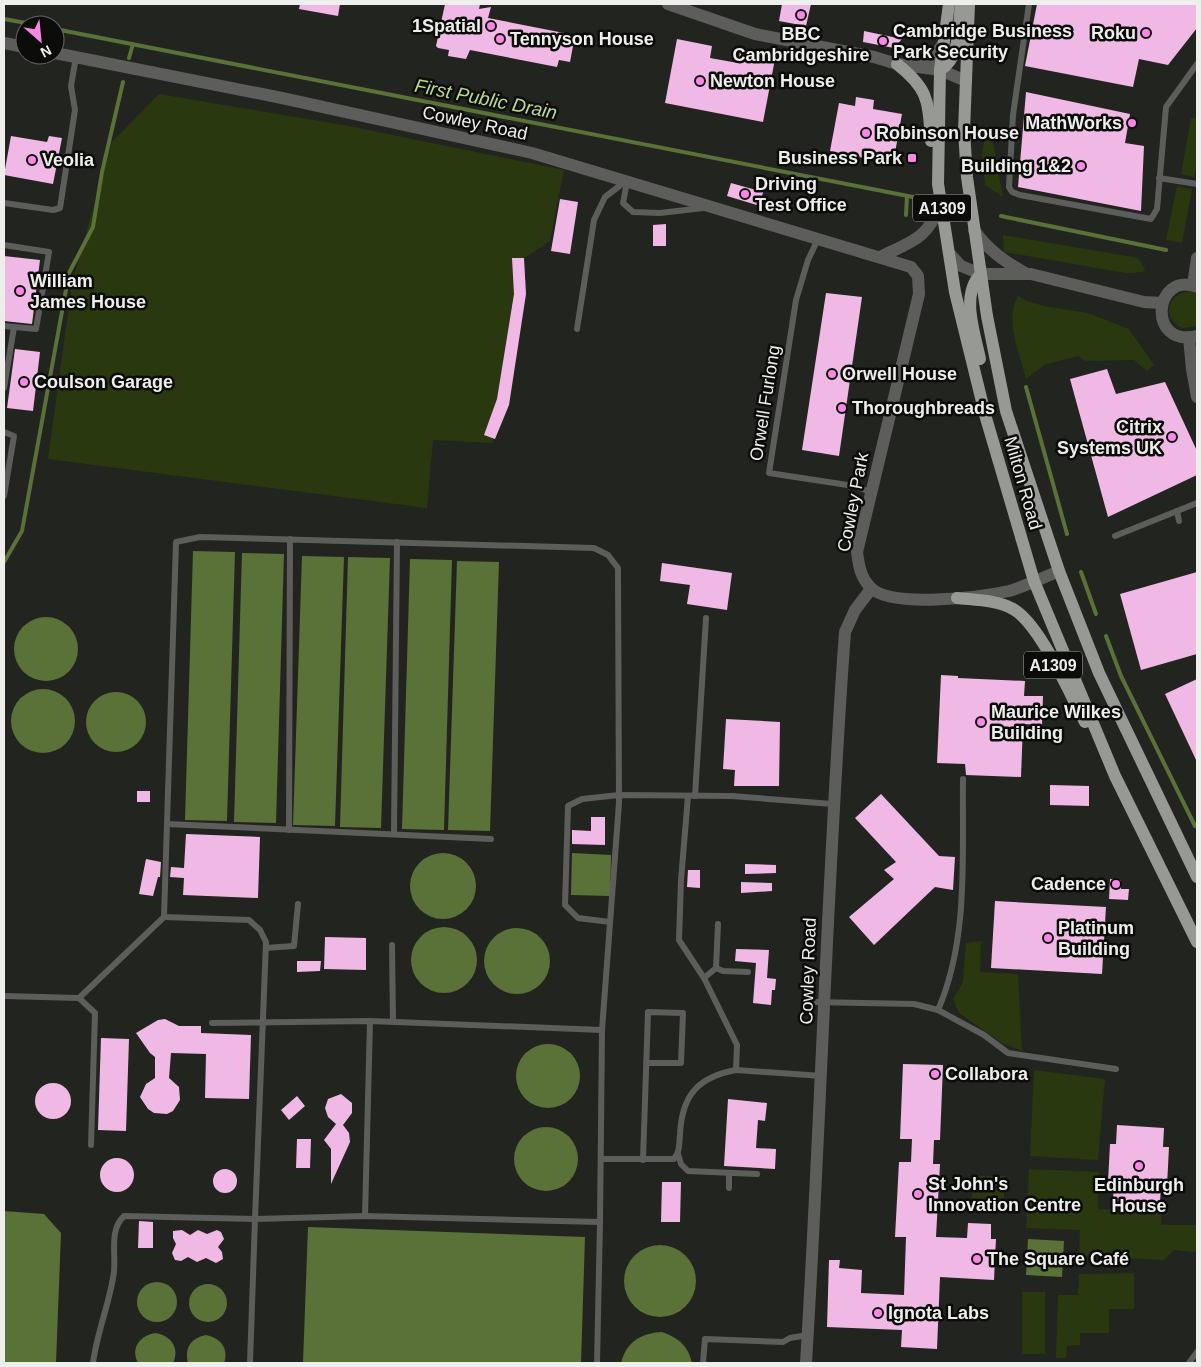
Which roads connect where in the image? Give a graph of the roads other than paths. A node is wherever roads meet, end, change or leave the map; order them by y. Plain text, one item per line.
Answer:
1 (668, 4) edge
2 (949, 4) edge
3 (961, 4) edge
4 (969, 4) edge
5 (1029, 4) edge
6 (943, 44) junction
7 (65, 55) edge
8 (76, 57) junction
9 (897, 64) junction
10 (1197, 64) edge
11 (918, 67) junction
12 (940, 70) junction
13 (966, 81) junction
14 (937, 163) junction
15 (1159, 178) junction
16 (627, 180) junction
17 (1197, 184) edge
18 (4, 203) edge
19 (942, 204) junction
20 (710, 208) junction
21 (974, 230) junction
22 (818, 239) junction
23 (4, 245) edge
24 (949, 253) junction
25 (880, 257) junction
26 (1197, 258) edge
27 (905, 264) joint
28 (980, 274) junction
29 (1025, 274) junction
30 (1195, 286) edge
31 (1162, 303) junction
32 (4, 326) edge
33 (14, 327) junction
34 (577, 328) dead end
35 (1193, 337) edge
36 (4, 388) edge
37 (1197, 397) edge
38 (986, 418) junction
39 (4, 432) edge
40 (871, 492) junction
41 (4, 496) edge
42 (1197, 503) edge
43 (1177, 511) junction
44 (1179, 521) dead end
45 (1115, 536) dead end
46 (290, 540) junction
47 (397, 542) junction
48 (1059, 571) junction
49 (1034, 581) junction
50 (871, 589) junction
51 (957, 598) junction
52 (706, 618) dead end
53 (1115, 776) junction
54 (963, 779) dead end
55 (619, 795) junction
56 (692, 796) junction
57 (832, 804) junction
58 (167, 824) junction
59 (289, 830) junction
60 (394, 834) junction
61 (491, 839) dead end
62 (1197, 877) edge
63 (298, 904) dead end
64 (164, 917) junction
65 (610, 922) junction
66 (718, 924) dead end
67 (1197, 942) edge
68 (392, 945) dead end
69 (266, 948) junction
70 (716, 968) junction
71 (748, 972) dead end
72 (704, 978) junction
73 (4, 996) edge
74 (79, 998) junction
75 (818, 1002) junction
76 (938, 1010) junction
77 (370, 1021) junction
78 (393, 1022) junction
79 (212, 1024) dead end
80 (262, 1024) junction
81 (602, 1030) junction
82 (646, 1062) junction
83 (1116, 1069) dead end
84 (736, 1070) junction
85 (822, 1076) junction
86 (91, 1145) dead end
87 (678, 1154) junction
88 (601, 1159) junction
89 (643, 1160) junction
90 (730, 1173) junction
91 (757, 1174) dead end
92 (729, 1188) dead end
93 (365, 1216) junction
94 (255, 1219) junction
95 (600, 1222) junction
96 (808, 1335) junction
97 (1197, 1352) edge
98 (93, 1363) edge
99 (250, 1363) edge
100 (597, 1363) edge
101 (703, 1363) edge
102 (806, 1363) edge
103 (1189, 1363) edge

1 - 9 street
2 - 6 main road, Milton Road / A1309
3 - 12 main road
4 - 13 main road, Milton Road / A1309
5 - 15 lane
6 - 11 street
6 - 12 main road, Milton Road / A1309
7 - 8 street, Cowley Road
8 - 16 street, Cowley Road
8 - 18 lane
9 - 11 street
9 - 14 main road, A1309
10 - 15 lane
11 - 12 street
12 - 13 street
12 - 14 main road, Milton Road / A1309
13 - 21 main road, Milton Road / A1309
14 - 19 main road, Milton Road / A1309
15 - 17 lane
16 - 20 street, Cowley Road
16 - 20 lane
16 - 34 lane
19 - 24 main road, Milton Road / A1309
19 - 25 street
20 - 22 street, Cowley Road
21 - 28 main road, Milton Road / A1309
21 - 29 street
22 - 25 street, Cowley Road
22 - 40 lane, Orwell Furlong
23 - 33 lane
24 - 28 street
24 - 38 main road, Milton Road / A1309
25 - 27 street, Cowley Road
26 - 30 street
27 - 40 street, Cowley Park
28 - 29 street
28 - 38 main road, A1309
28 - 48 main road, Milton Road / A1309
29 - 31 street
30 - 31 street
31 - 35 street
32 - 33 lane
33 - 36 lane
35 - 37 street
38 - 49 main road, Milton Road / A1309
39 - 41 lane
40 - 50 street, Cowley Park
42 - 43 lane
43 - 44 lane
43 - 45 lane
46 - 47 lane
46 - 58 lane
46 - 59 lane
47 - 55 lane
47 - 60 lane
48 - 49 street
48 - 62 main road, Milton Road / A1309
49 - 51 street
49 - 53 main road, Milton Road / A1309
50 - 51 street
50 - 57 street, Cowley Road
51 - 53 main road, A1309
52 - 56 lane
53 - 67 main road, Milton Road / A1309
54 - 76 lane
55 - 56 lane
55 - 65 lane
55 - 65 lane
56 - 57 lane
56 - 72 lane
57 - 75 street, Cowley Road
58 - 59 lane
58 - 64 lane
59 - 60 lane
60 - 61 lane
63 - 69 lane
64 - 69 lane
64 - 74 lane
65 - 81 lane
66 - 70 lane
68 - 78 lane
69 - 80 lane
70 - 71 lane
70 - 72 lane
72 - 84 lane
73 - 74 lane
74 - 86 lane
75 - 76 lane
75 - 85 street, Cowley Road
76 - 83 lane
77 - 78 lane
77 - 80 lane
77 - 93 lane
78 - 81 lane
79 - 80 lane
80 - 94 lane
81 - 88 lane
82 - 82 lane
82 - 89 lane
84 - 85 lane
84 - 87 lane
85 - 96 street, Cowley Road
87 - 89 lane
87 - 90 lane
88 - 89 lane
88 - 95 lane
90 - 91 lane
90 - 92 lane
93 - 94 lane
93 - 95 lane
94 - 98 lane
94 - 99 lane
95 - 100 lane
96 - 101 lane
96 - 102 street, Cowley Road
97 - 103 lane

